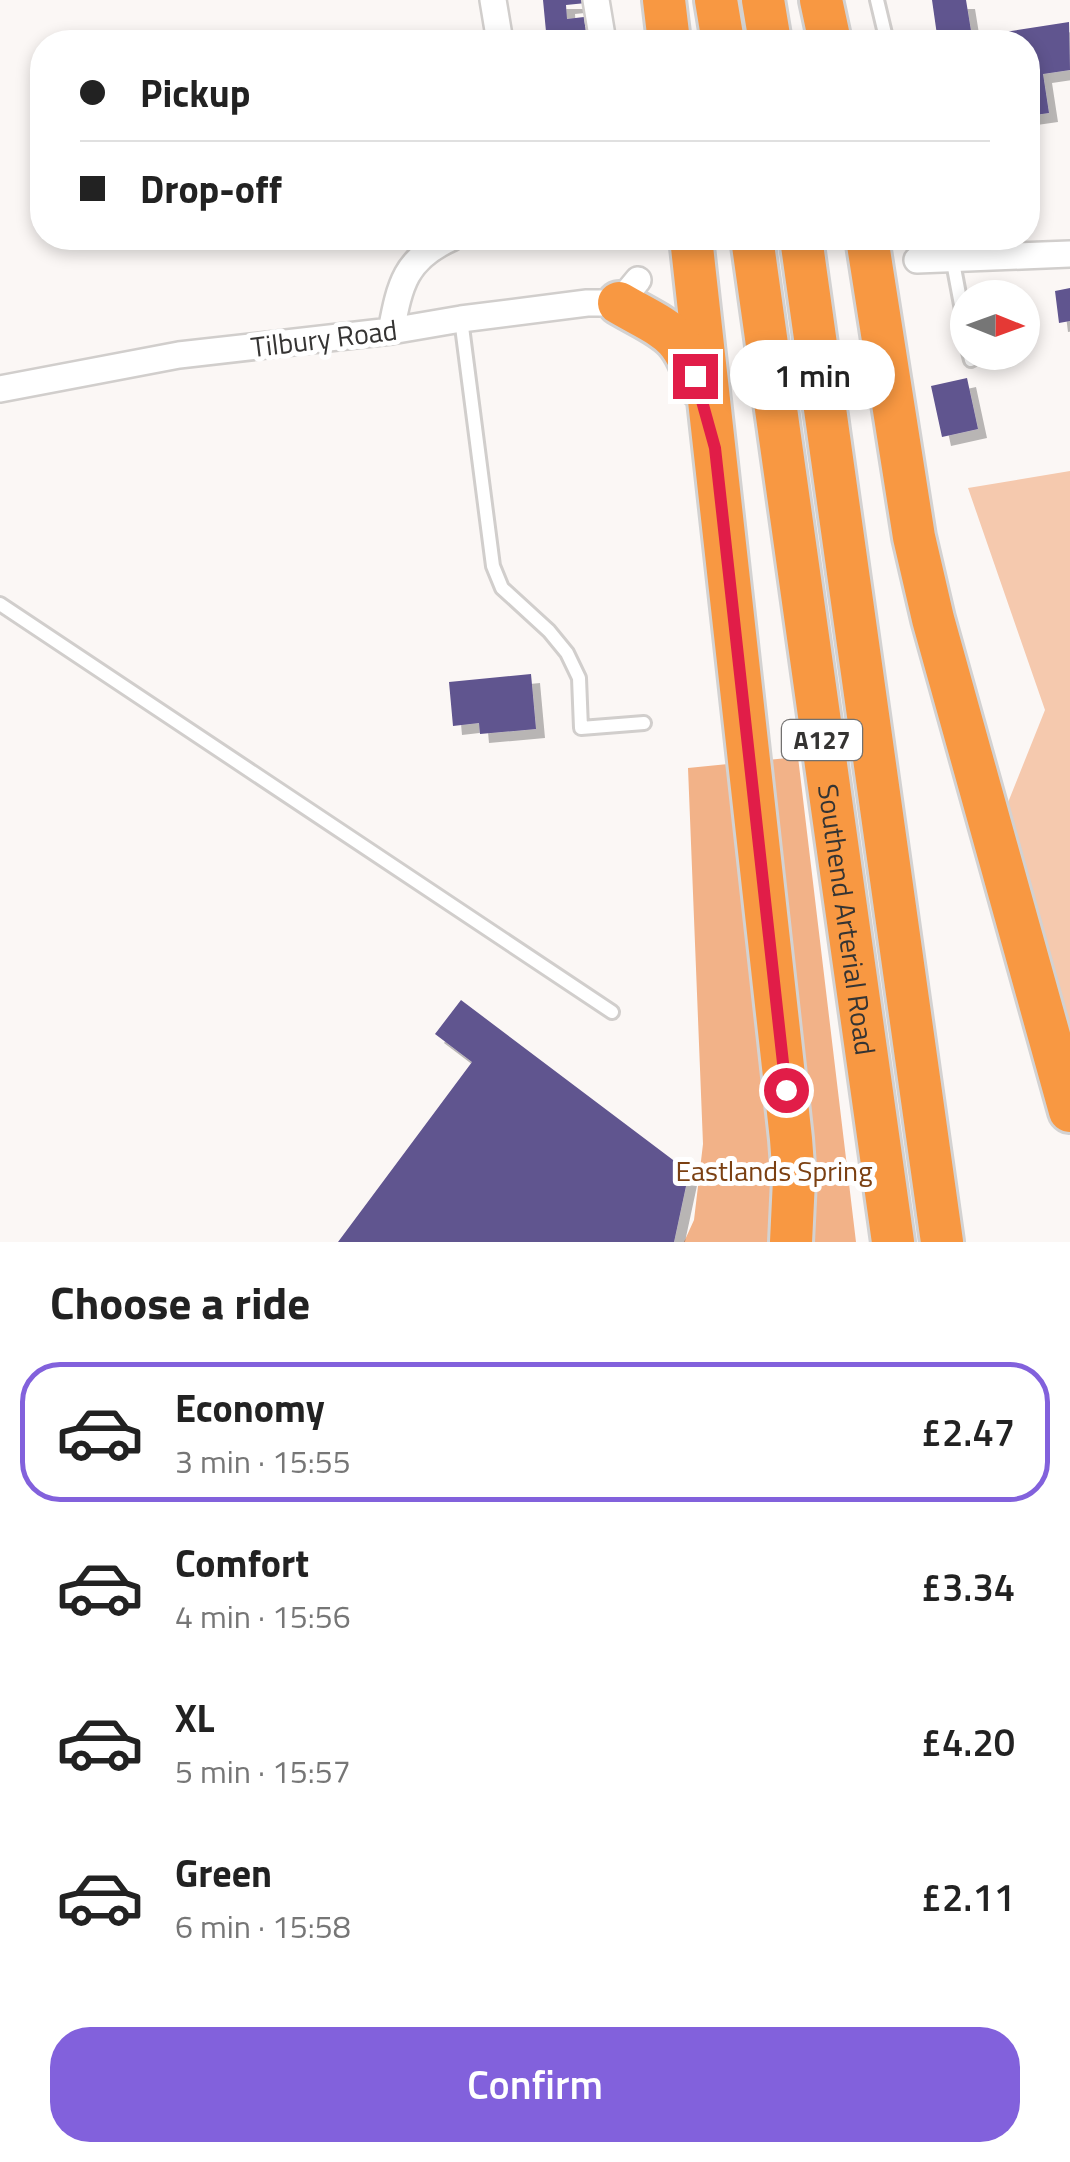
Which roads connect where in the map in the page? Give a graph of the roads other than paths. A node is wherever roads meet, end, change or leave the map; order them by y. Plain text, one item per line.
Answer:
1 (493, 0) edge
2 (596, 0) edge
3 (664, 0) edge
4 (716, 0) edge
5 (763, 0) edge
6 (820, 0) edge
7 (877, 0) edge
8 (498, 30) edge
9 (601, 30) edge
10 (668, 30) edge
11 (721, 30) edge
12 (768, 30) edge
13 (827, 30) edge
14 (885, 30) edge
15 (427, 250) edge
16 (692, 250) edge
17 (754, 250) edge
18 (803, 250) edge
19 (869, 250) edge
20 (1070, 254) edge
21 (952, 258) junction
22 (917, 260) dead end
23 (956, 280) edge
24 (628, 292) joint
25 (461, 319) junction
26 (391, 332) junction
27 (0, 388) edge
28 (715, 448) junction
29 (0, 604) edge
30 (644, 723) dead end
31 (612, 1012) dead end
32 (1070, 1110) edge
33 (791, 1242) edge
34 (893, 1242) edge
35 (942, 1242) edge

1 - 8 street
2 - 9 street
3 - 10 highway
4 - 11 highway
5 - 12 highway
6 - 13 highway
7 - 14 lane
15 - 26 street
16 - 28 highway
17 - 34 highway, Southend Arterial Road / A127
18 - 35 highway, Southend Arterial Road / A127
19 - 32 highway
20 - 21 street
21 - 22 street
21 - 23 lane
24 - 25 street, Tilbury Road
24 - 28 highway
25 - 26 street, Tilbury Road
25 - 30 lane
26 - 27 street, Tilbury Road
28 - 33 highway
29 - 31 lane

